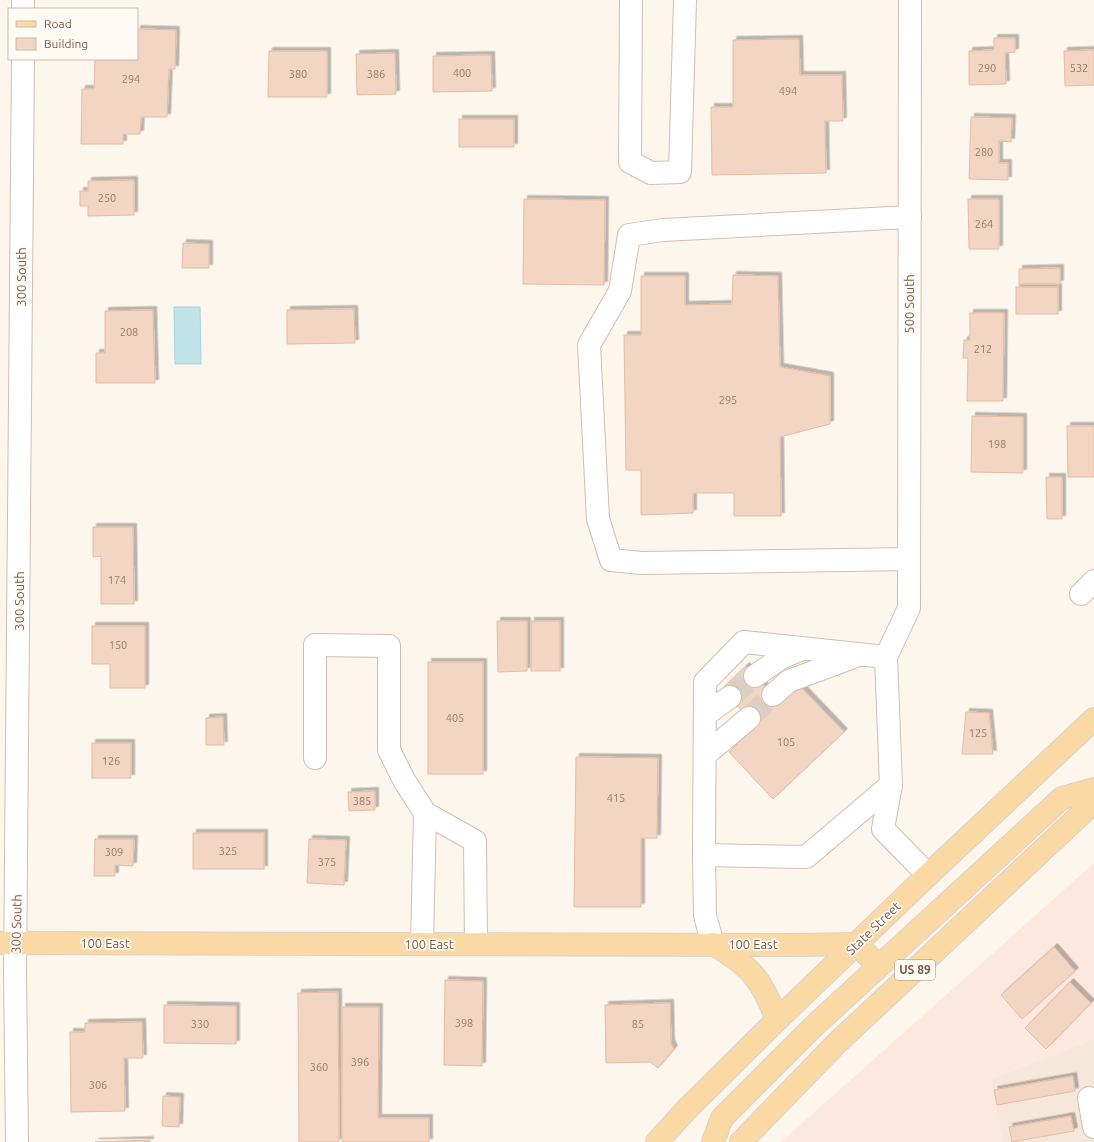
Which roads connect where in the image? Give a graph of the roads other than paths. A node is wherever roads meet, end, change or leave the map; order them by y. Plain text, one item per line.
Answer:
1 (631, 0) edge
2 (685, 0) edge
3 (910, 0) edge
4 (23, 60) edge
5 (910, 218) junction
6 (909, 559) junction
7 (804, 648) junction
8 (836, 651) junction
9 (861, 654) junction
10 (886, 657) junction
11 (764, 686) junction
12 (705, 715) junction
13 (1094, 720) edge
14 (705, 747) junction
15 (315, 758) dead end
16 (891, 785) junction
17 (1094, 789) edge
18 (1094, 802) edge
19 (424, 813) junction
20 (704, 855) junction
21 (928, 875) junction
22 (8, 943) edge
23 (422, 944) junction
24 (476, 944) junction
25 (713, 944) junction
26 (857, 944) junction
27 (878, 966) junction
28 (777, 1020) junction
29 (1089, 1098) dead end
30 (1094, 1127) edge
31 (17, 1142) edge
32 (657, 1142) edge
33 (713, 1142) edge
34 (741, 1142) edge

1 - 2 street
3 - 5 street, 500 South
4 - 22 street, 300 South
5 - 6 street, 500 South
5 - 6 street
6 - 10 street, 500 South
7 - 8 street
7 - 11 street
7 - 12 street
8 - 9 street
8 - 11 street
9 - 10 street
9 - 11 street
10 - 16 street
12 - 14 street
12 - 14 street
13 - 21 main road, State Street
14 - 20 street
15 - 19 street
16 - 20 street
16 - 21 street
17 - 27 main road
18 - 34 main road, US 89
19 - 23 street
19 - 24 street
20 - 25 street
21 - 26 main road, State Street
22 - 23 main road, 100 East
22 - 31 street, 300 South
23 - 24 main road, 100 East
24 - 25 main road, 100 East
25 - 26 main road, 100 East
25 - 28 main road
26 - 27 main road
26 - 28 main road, State Street
27 - 33 main road
28 - 32 main road, State Street
29 - 30 street

